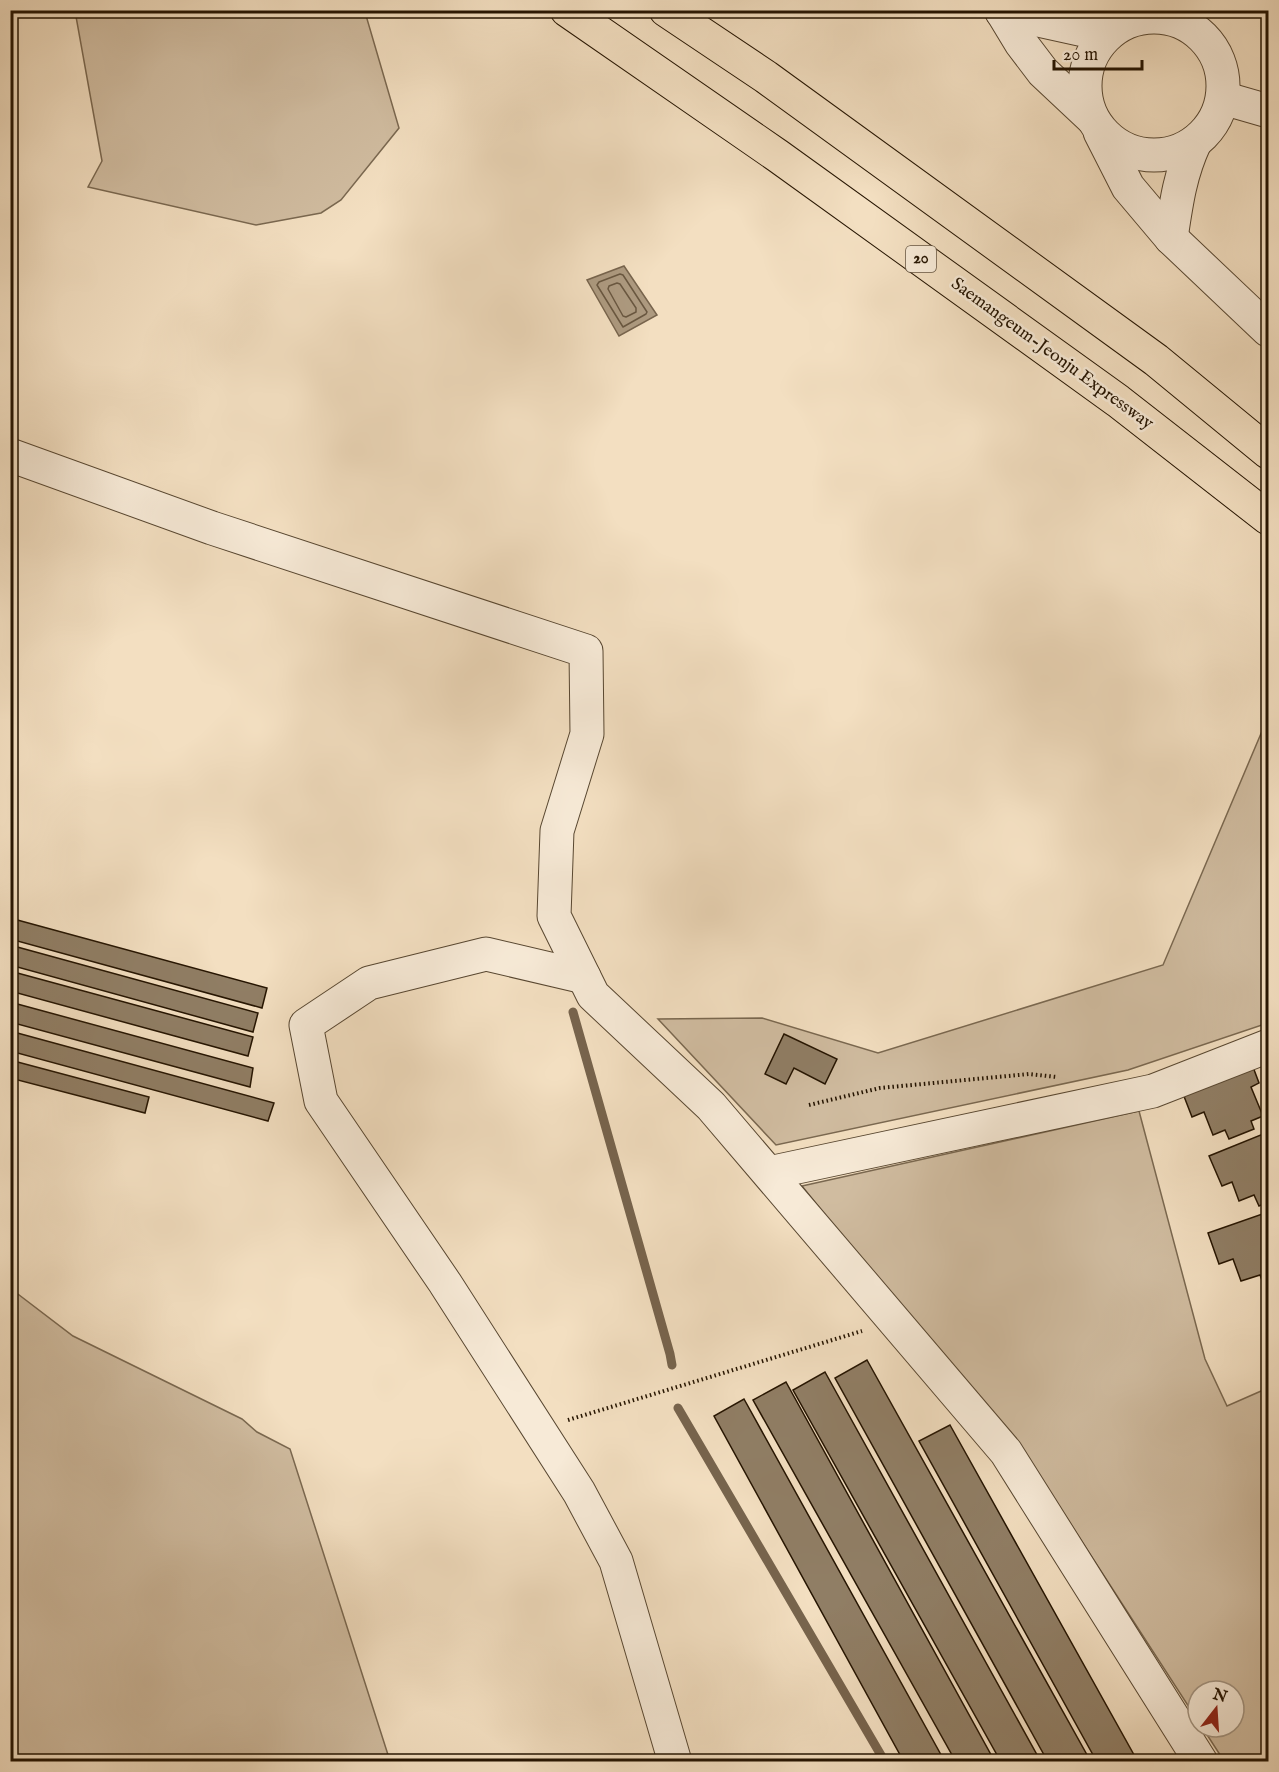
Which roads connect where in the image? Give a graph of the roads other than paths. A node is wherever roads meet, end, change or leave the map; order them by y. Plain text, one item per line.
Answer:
1 (567, 10) edge
2 (666, 10) edge
3 (1002, 11) edge
4 (1185, 17) edge
5 (1106, 35) junction
6 (1223, 98) junction
7 (1269, 111) edge
8 (1095, 122) junction
9 (1195, 142) junction
10 (1171, 238) junction
11 (1269, 330) edge
12 (1269, 452) edge
13 (10, 455) edge
14 (1269, 518) edge
15 (584, 977) junction
16 (1269, 1046) edge
17 (769, 1173) junction
18 (675, 1761) edge
19 (1200, 1761) edge

1 - 14 highway, Saemangeum-Jeonju Expressway / 20
2 - 12 highway
3 - 5 street
3 - 8 street
4 - 5 street
4 - 6 street
5 - 8 street
6 - 7 street
6 - 9 street
8 - 9 street
8 - 10 street
9 - 10 street
10 - 11 street
13 - 15 street
15 - 17 street
15 - 18 street
16 - 17 street
17 - 19 street

